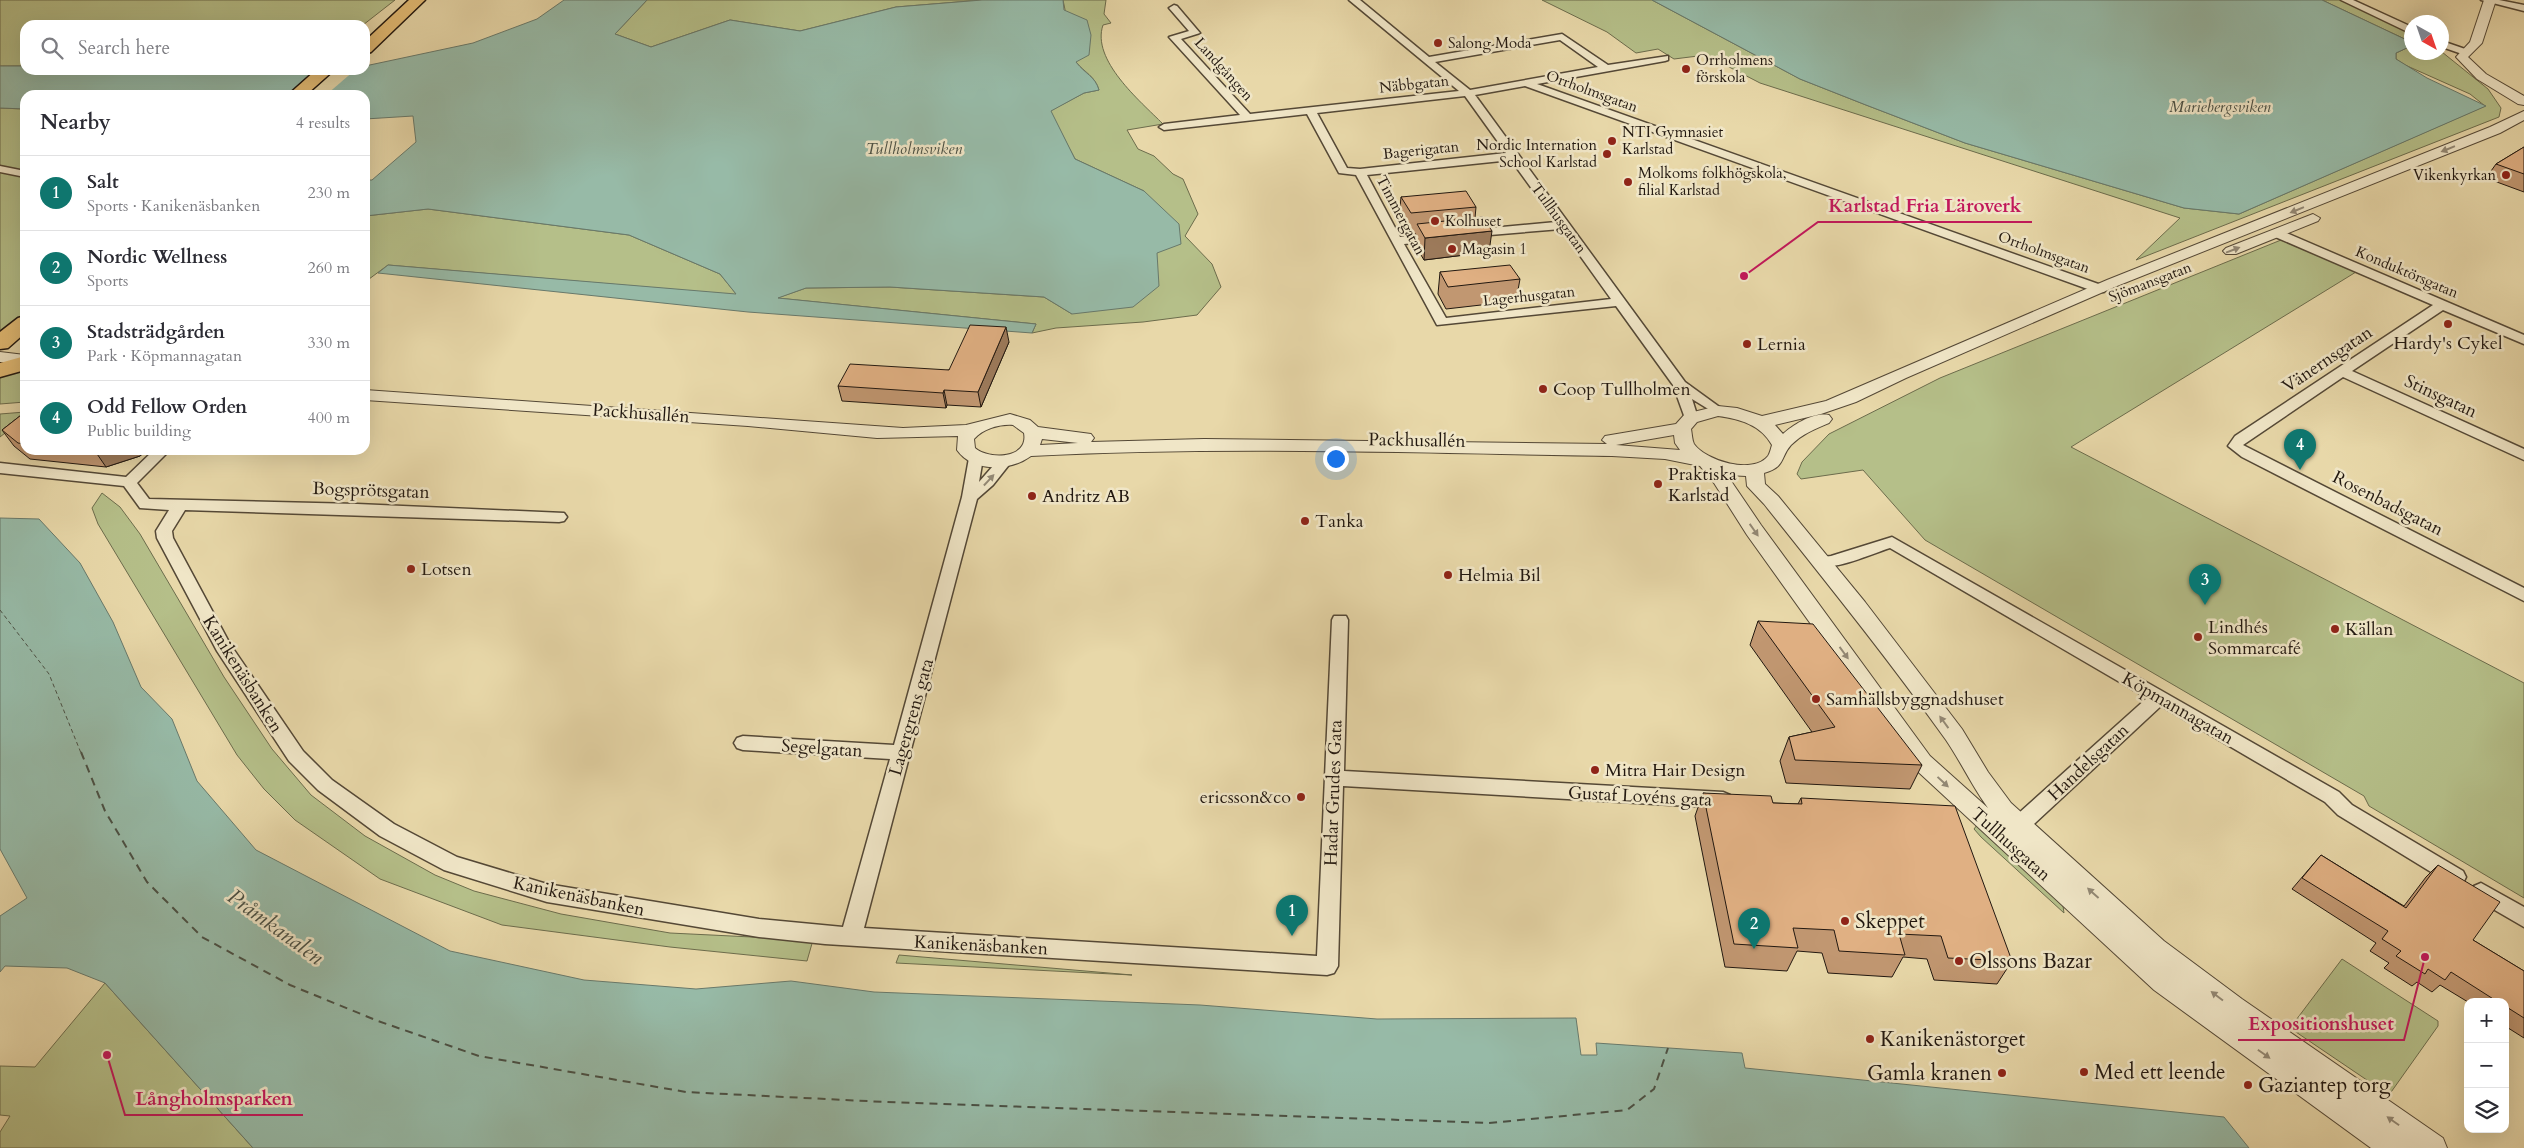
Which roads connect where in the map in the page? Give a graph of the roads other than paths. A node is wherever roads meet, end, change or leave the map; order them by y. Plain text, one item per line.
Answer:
1 (409, 0) edge
2 (418, 0) edge
3 (1354, 0) edge
4 (2346, 0) edge
5 (2488, 0) edge
6 (1174, 8) dead end
7 (2524, 8) edge
8 (2404, 27) edge
9 (370, 33) edge
10 (370, 44) edge
11 (2449, 46) edge
12 (2465, 52) junction
13 (1665, 58) dead end
14 (1427, 60) junction
15 (1607, 69) junction
16 (320, 75) edge
17 (335, 75) edge
18 (1526, 83) junction
19 (302, 90) edge
20 (318, 90) edge
21 (1468, 93) junction
22 (2524, 102) edge
23 (1310, 110) junction
24 (1248, 118) junction
25 (1164, 127) dead end
26 (2524, 128) edge
27 (1514, 156) junction
28 (0, 169) edge
29 (1360, 172) junction
30 (20, 173) edge
31 (1564, 225) junction
32 (2277, 233) junction
33 (1396, 241) junction
34 (2100, 289) junction
35 (1620, 302) junction
36 (2442, 305) junction
37 (1442, 322) joint
38 (20, 332) edge
39 (20, 340) edge
40 (2524, 340) edge
41 (10, 353) edge
42 (0, 370) edge
43 (2342, 371) junction
44 (1680, 386) junction
45 (370, 395) edge
46 (1718, 411) junction
47 (1754, 419) junction
48 (1687, 423) junction
49 (973, 429) junction
50 (1032, 432) junction
51 (916, 435) junction
52 (2235, 446) joint
53 (1027, 451) junction
54 (1778, 452) junction
55 (971, 454) junction
56 (159, 455) edge
57 (2524, 455) edge
58 (1698, 457) junction
59 (1005, 461) junction
60 (0, 468) edge
61 (1755, 470) junction
62 (129, 482) junction
63 (970, 497) junction
64 (1771, 500) junction
65 (182, 504) junction
66 (559, 517) dead end
67 (1821, 562) junction
68 (2524, 594) edge
69 (1340, 620) dead end
70 (2159, 697) junction
71 (743, 743) dead end
72 (901, 753) junction
73 (1333, 778) junction
74 (1739, 801) edge
75 (2014, 822) junction
76 (2524, 918) edge
77 (850, 937) junction
78 (1327, 966) joint
79 (2395, 1148) edge
80 (2433, 1148) edge

1 - 9 main road
2 - 10 main road
3 - 14 street, Tullhusgatan
4 - 8 street
5 - 7 street
5 - 12 street
6 - 24 street, Landgången
11 - 12 street
12 - 22 street
13 - 15 street, Näbbgatan
14 - 15 street
14 - 21 street, Tullhusgatan
15 - 18 street, Näbbgatan
16 - 19 main road
17 - 20 main road
18 - 21 street, Näbbgatan
18 - 34 street, Orrholmsgatan
21 - 23 street, Näbbgatan
21 - 27 street, Tullhusgatan
22 -> 34 street, Sjömansgatan
23 - 24 street, Näbbgatan
23 - 29 street, Timmergatan
24 - 25 street, Näbbgatan
26 - 32 street, Sjömansgatan
27 - 29 street, Bagerigatan
27 - 31 street, Tullhusgatan
28 - 30 street
29 - 33 street, Timmergatan
31 - 33 street
31 - 35 street, Tullhusgatan
32 - 36 street, Konduktörsgatan
54 -> 32 street, Sjömansgatan
33 - 37 street, Timmergatan
34 - 47 street, Sjömansgatan
35 - 37 street, Lagerhusgatan
35 - 44 street, Tullhusgatan
36 - 40 street, Konduktörsgatan
36 - 43 street, Vänernsgatan
38 - 41 main road
39 - 41 main road
41 - 42 main road
43 - 52 street, Vänernsgatan
43 - 57 street, Stinsgatan
44 - 46 street, Tullhusgatan
44 - 48 street, Tullhusgatan
45 - 51 street, Packhusallén
46 - 47 street
46 - 48 street
47 - 54 street
48 - 50 street, Packhusallén
48 - 58 street
49 - 50 street
49 - 51 street, Packhusallén
49 - 55 street
50 - 53 street
51 - 55 street, Packhusallén
52 - 68 street, Rosenbadsgatan
53 - 58 street, Packhusallén
53 - 59 street
54 - 61 street
54 - 64 street
55 - 59 street
55 - 63 street, Lagergrens gata
56 - 62 street
58 - 61 street
58 -> 79 street, Tullhusgatan
63 -> 59 street
60 - 62 street
61 - 64 street, Tullhusgatan
62 - 65 street
63 - 72 street, Lagergrens gata
64 - 67 street, Tullhusgatan
65 - 66 street, Bogsprötsgatan
65 - 77 street, Kanikenäsbanken
67 - 70 street, Köpmannagatan
75 -> 67 street, Tullhusgatan
69 - 73 street, Hadar Grudes Gata
70 - 75 street, Handelsgatan
70 - 76 street, Köpmannagatan
71 - 72 street, Segelgatan
72 - 77 street, Lagergrens gata
73 - 74 street, Gustaf Lovéns gata
73 - 78 street, Hadar Grudes Gata
80 -> 75 street, Tullhusgatan
77 - 78 street, Kanikenäsbanken

